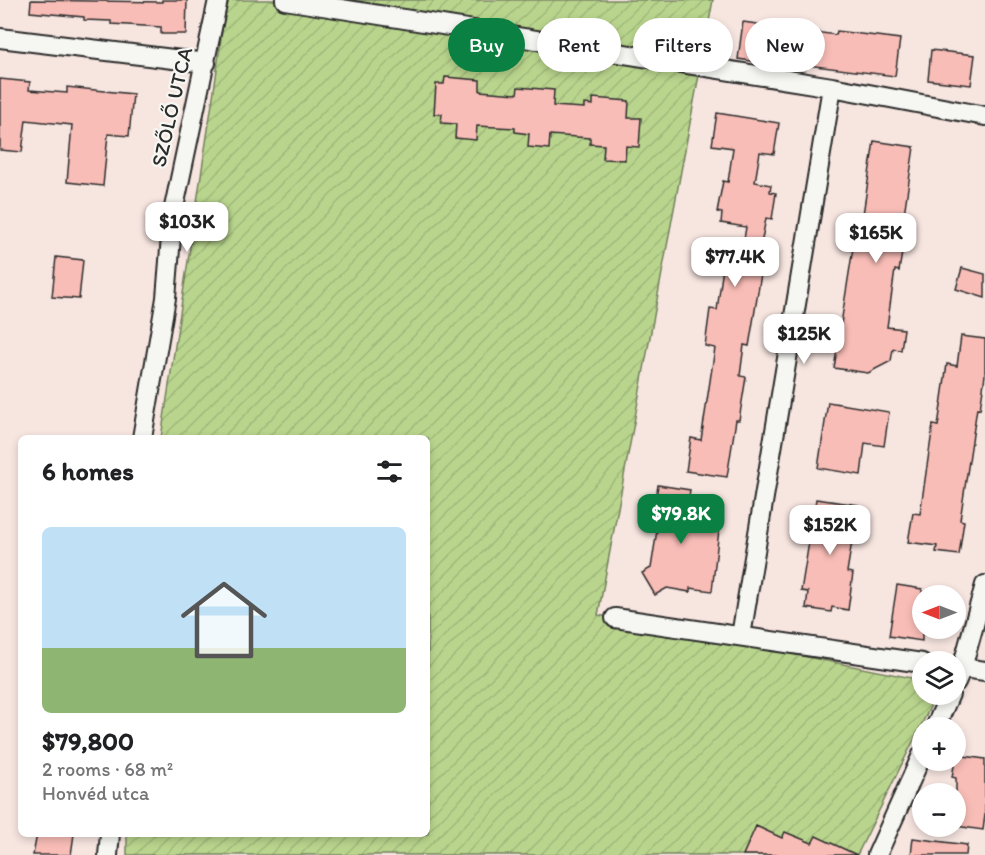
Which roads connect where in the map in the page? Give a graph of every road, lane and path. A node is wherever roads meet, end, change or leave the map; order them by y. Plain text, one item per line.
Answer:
1 (218, 0) edge
2 (285, 0) edge
3 (0, 38) edge
4 (206, 63) junction
5 (832, 87) junction
6 (985, 116) edge
7 (143, 435) edge
8 (985, 585) edge
9 (615, 618) dead end
10 (741, 636) junction
11 (965, 651) edge
12 (912, 662) edge
13 (985, 671) edge
14 (966, 672) edge
15 (915, 771) edge
16 (110, 837) edge
17 (108, 855) edge
18 (877, 855) edge

1 - 4 street, SZŐLŐ UTCA
2 - 5 street
3 - 4 street
4 - 7 street, SZŐLŐ UTCA
5 - 6 street
5 - 10 street
8 - 11 street
9 - 10 street
10 - 12 street
13 - 14 street
15 - 18 street
16 - 17 street

